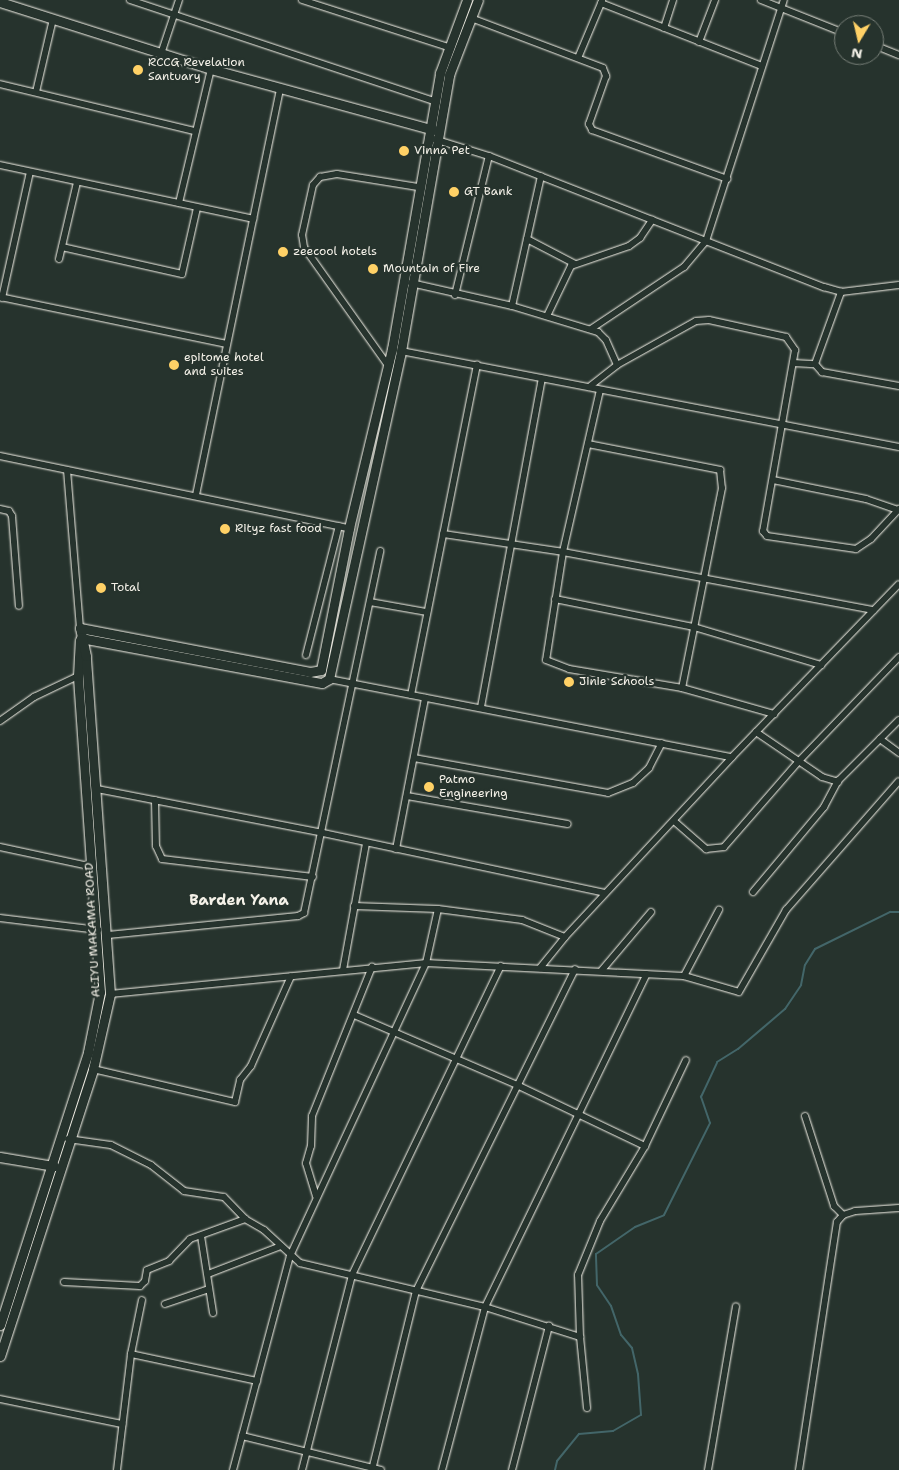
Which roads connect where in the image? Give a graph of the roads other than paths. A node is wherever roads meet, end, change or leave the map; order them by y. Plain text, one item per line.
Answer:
1 (130, 0) edge
2 (180, 0) edge
3 (302, 0) edge
4 (466, 0) edge
5 (478, 0) edge
6 (673, 0) edge
7 (715, 0) edge
8 (761, 0) edge
9 (784, 0) edge
10 (0, 2) edge
11 (602, 2) edge
12 (18, 4) edge
13 (781, 8) junction
14 (175, 15) junction
15 (471, 18) junction
16 (53, 19) junction
17 (664, 28) junction
18 (834, 29) edge
19 (699, 42) junction
20 (448, 48) junction
21 (884, 49) edge
22 (162, 54) junction
23 (899, 55) edge
24 (578, 58) junction
25 (762, 66) junction
26 (211, 69) junction
27 (0, 84) edge
28 (280, 88) junction
29 (36, 92) junction
30 (433, 101) junction
31 (194, 131) junction
32 (428, 133) junction
33 (438, 136) junction
34 (489, 156) junction
35 (0, 165) edge
36 (30, 172) junction
37 (541, 176) junction
38 (727, 179) junction
39 (77, 182) junction
40 (418, 187) junction
41 (179, 203) junction
42 (197, 208) junction
43 (253, 219) junction
44 (652, 220) junction
45 (527, 239) junction
46 (706, 241) junction
47 (62, 247) junction
48 (59, 259) dead end
49 (575, 264) junction
50 (411, 283) junction
51 (899, 284) edge
52 (841, 292) junction
53 (455, 295) junction
54 (1, 298) edge
55 (512, 306) junction
56 (546, 316) junction
57 (591, 329) junction
58 (226, 344) junction
59 (401, 351) junction
60 (793, 363) junction
61 (387, 364) junction
62 (617, 364) junction
63 (815, 364) junction
64 (477, 365) junction
65 (542, 379) junction
66 (899, 386) edge
67 (589, 387) junction
68 (600, 390) junction
69 (783, 425) junction
70 (588, 444) junction
71 (899, 447) edge
72 (0, 456) edge
73 (66, 470) junction
74 (362, 474) junction
75 (373, 475) junction
76 (773, 480) junction
77 (196, 495) junction
78 (0, 509) edge
79 (898, 510) edge
80 (339, 526) junction
81 (350, 528) junction
82 (443, 534) junction
83 (511, 543) junction
84 (380, 551) dead end
85 (564, 552) junction
86 (704, 578) junction
87 (899, 584) edge
88 (555, 599) junction
89 (370, 602) junction
90 (19, 606) dead end
91 (874, 610) junction
92 (427, 612) junction
93 (694, 628) junction
94 (80, 633) junction
95 (306, 655) dead end
96 (899, 657) edge
97 (248, 665) junction
98 (821, 665) junction
99 (78, 676) junction
100 (329, 680) junction
101 (352, 684) junction
102 (682, 688) junction
103 (411, 695) junction
104 (425, 698) junction
105 (481, 707) junction
106 (774, 714) junction
107 (899, 720) edge
108 (0, 721) edge
109 (756, 732) junction
110 (880, 739) junction
111 (662, 743) junction
112 (899, 753) edge
113 (732, 757) junction
114 (414, 758) junction
115 (799, 761) junction
116 (899, 781) edge
117 (838, 782) junction
118 (97, 789) junction
119 (407, 796) junction
120 (155, 800) junction
121 (674, 821) junction
122 (568, 824) dead end
123 (323, 833) junction
124 (366, 843) junction
125 (0, 847) edge
126 (396, 849) junction
127 (93, 867) junction
128 (314, 877) junction
129 (753, 892) dead end
130 (605, 893) junction
131 (354, 906) junction
132 (438, 909) junction
133 (719, 910) dead end
134 (651, 912) dead end
135 (0, 918) edge
136 (98, 930) junction
137 (108, 935) junction
138 (565, 937) junction
139 (426, 963) junction
140 (501, 966) junction
141 (372, 967) junction
142 (540, 968) junction
143 (344, 970) junction
144 (575, 970) junction
145 (602, 970) junction
146 (647, 974) junction
147 (291, 976) junction
148 (684, 976) junction
149 (110, 994) junction
150 (354, 1015) junction
151 (395, 1033) junction
152 (455, 1059) junction
153 (686, 1060) dead end
154 (93, 1069) junction
155 (517, 1085) junction
156 (580, 1115) junction
157 (805, 1116) dead end
158 (68, 1139) junction
159 (645, 1146) junction
160 (0, 1157) edge
161 (55, 1166) junction
162 (316, 1196) junction
163 (899, 1208) edge
164 (842, 1215) junction
165 (245, 1219) junction
166 (201, 1236) junction
167 (281, 1246) junction
168 (290, 1256) junction
169 (208, 1274) junction
170 (352, 1275) junction
171 (64, 1282) dead end
172 (209, 1289) junction
173 (416, 1291) junction
174 (142, 1300) dead end
175 (165, 1304) dead end
176 (736, 1306) dead end
177 (485, 1307) junction
178 (213, 1313) dead end
179 (0, 1325) edge
180 (549, 1326) junction
181 (580, 1337) junction
182 (131, 1354) junction
183 (0, 1356) edge
184 (257, 1381) junction
185 (0, 1399) edge
186 (587, 1408) dead end
187 (122, 1424) junction
188 (242, 1436) junction
189 (307, 1452) junction
190 (373, 1469) edge
191 (117, 1470) edge
192 (234, 1470) edge
193 (302, 1470) edge
194 (381, 1470) edge
195 (442, 1470) edge
196 (512, 1470) edge
197 (708, 1470) edge
198 (799, 1470) edge

1 - 14 street
2 - 14 street
3 - 20 street
4 - 20 street
5 - 15 street
6 - 17 street
7 - 19 street
8 - 13 street
9 - 13 street
10 - 12 street
11 - 17 street
11 - 24 street
12 - 16 street
13 - 18 street
13 - 25 street
14 - 22 street
14 - 30 street
15 - 24 street
15 - 33 street
16 - 22 street
16 - 29 street
17 - 19 street
19 - 25 street
20 - 30 street
21 - 23 street
22 - 26 street
24 - 38 street
25 - 38 street
26 - 28 street
26 - 31 street
27 - 29 street
28 - 32 street
28 - 43 street
29 - 31 street
30 - 32 street
31 - 41 street
32 - 33 street
32 - 40 street
33 - 34 street
33 - 50 street
34 - 37 street
34 - 53 street
35 - 36 street
36 - 39 street
36 - 54 street
37 - 44 street
37 - 45 street
38 - 46 street
39 - 41 street
39 - 47 street
40 - 61 street
40 - 61 street
41 - 42 street
42 - 43 street
42 - 47 street
43 - 58 street
44 - 46 street
44 - 49 street
45 - 49 street
45 - 55 street
46 - 52 street
46 - 57 street
47 - 48 street
49 - 56 street
50 - 53 street
50 - 59 street
51 - 52 street
52 - 63 street
53 - 55 street
54 - 58 street
55 - 56 street
56 - 57 street
57 - 62 street
58 - 77 street
59 - 64 street
59 - 75 street
60 - 62 street
60 - 63 street
60 - 69 street
61 - 74 street
62 - 67 street
63 - 66 street
64 - 65 street
64 - 82 street
65 - 67 street
65 - 83 street
67 - 68 street
68 - 69 street
68 - 70 street
69 - 71 street
69 - 76 street
70 - 85 street
70 - 86 street
72 - 73 street
73 - 77 street
73 - 94 street
74 - 75 street
74 - 81 street
75 - 100 street
76 - 79 street
76 - 79 street
77 - 80 street
78 - 90 street
80 - 81 street
80 - 95 street
81 - 97 street
82 - 83 street
82 - 92 street
83 - 85 street
83 - 105 street
84 - 89 street
85 - 86 street
85 - 88 street
86 - 91 street
86 - 93 street
87 - 91 street
88 - 93 street
88 - 102 street
89 - 92 street
89 - 101 street
91 - 98 street
92 - 103 street
93 - 98 street
93 - 102 street
94 - 97 street
94 - 99 street, ALIYU MAKAMA ROAD
94 - 118 street, ALIYU MAKAMA ROAD
96 - 115 street
97 - 100 street
98 - 106 street
99 - 108 street
99 - 127 street, ALIYU MAKAMA ROAD
100 - 101 street
101 - 103 street
101 - 123 street
102 - 106 street
103 - 104 street
104 - 105 street
104 - 114 street
105 - 111 street
106 - 109 street
107 - 110 street
109 - 113 street
109 - 115 street
110 - 112 street
110 - 117 street
111 - 113 street
111 - 114 street
113 - 121 street
114 - 119 street
115 - 117 street
115 - 121 street
116 - 148 street
117 - 129 street
118 - 120 street
118 - 137 street, ALIYU MAKAMA ROAD
119 - 122 street
119 - 126 street
120 - 123 street
120 - 128 street
121 - 130 street
123 - 124 street
123 - 128 street
124 - 126 street
124 - 131 street
125 - 127 street
126 - 130 street
127 - 136 street, ALIYU MAKAMA ROAD
128 - 137 street
130 - 138 street
131 - 132 street
131 - 143 street
132 - 138 street
132 - 139 street
133 - 148 street
134 - 145 street
135 - 136 street
136 - 161 street, ALIYU MAKAMA ROAD
137 - 149 street, ALIYU MAKAMA ROAD
138 - 142 street
139 - 140 street
139 - 141 street
139 - 151 street
140 - 142 street
140 - 152 street
141 - 143 street
141 - 150 street
142 - 144 street
143 - 147 street
144 - 145 street
144 - 155 street
145 - 146 street
146 - 148 street
146 - 156 street
147 - 149 street
147 - 154 street
149 - 154 street, ALIYU MAKAMA ROAD
150 - 151 street
150 - 162 street
151 - 152 street
151 - 162 street
152 - 155 street
152 - 170 street
153 - 159 street
154 - 158 street, ALIYU MAKAMA ROAD
155 - 156 street
155 - 173 street
156 - 159 street
156 - 177 street
157 - 164 street
158 - 161 street, ALIYU MAKAMA ROAD
158 - 165 street
159 - 181 street
160 - 161 street
161 - 179 street, ALIYU MAKAMA ROAD
161 - 183 street, ALIYU MAKAMA ROAD
162 - 168 street
163 - 164 street
164 - 198 street
165 - 166 street
165 - 167 street
166 - 169 street
166 - 171 street
167 - 168 street
167 - 169 street
168 - 170 street
168 - 184 street
169 - 172 street
170 - 173 street
170 - 189 street
172 - 175 street
172 - 178 street
173 - 177 street
173 - 190 street
174 - 182 street
176 - 197 street
177 - 180 street
177 - 195 street
180 - 181 street
180 - 196 street
181 - 186 street
182 - 184 street
182 - 187 street
184 - 188 street
185 - 187 street
187 - 191 street
188 - 189 street
188 - 192 street
189 - 190 street
189 - 193 street
190 - 194 street

